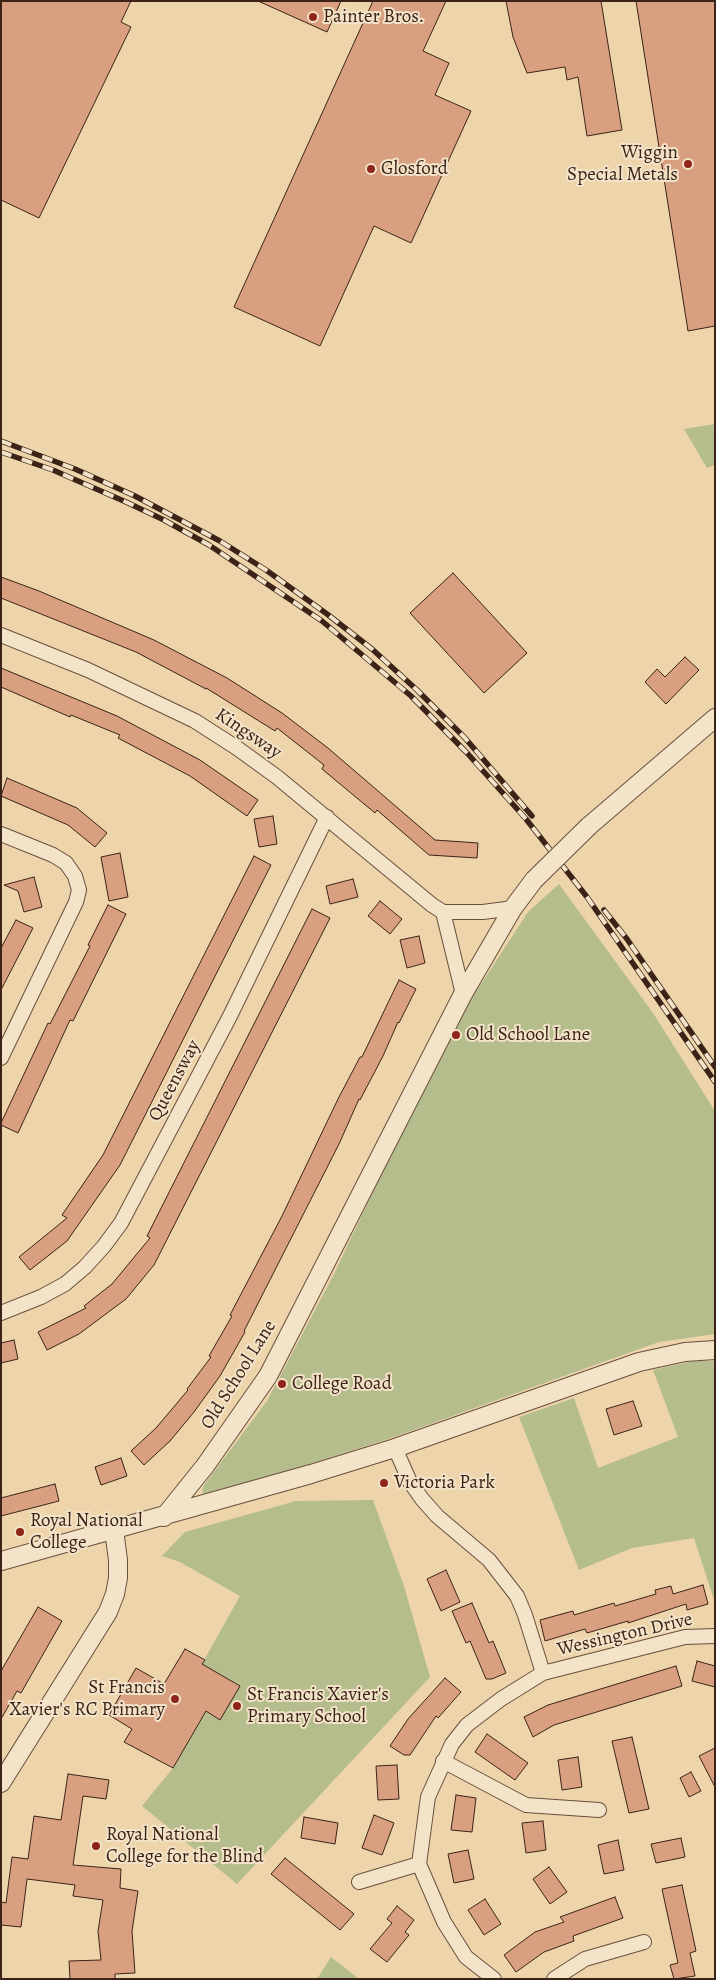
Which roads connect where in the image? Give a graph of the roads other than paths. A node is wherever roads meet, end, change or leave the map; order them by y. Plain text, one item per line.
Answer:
1 (1, 635) edge
2 (715, 718) edge
3 (327, 817) junction
4 (1, 834) edge
5 (513, 908) junction
6 (443, 912) junction
7 (463, 994) junction
8 (1, 1058) edge
9 (1, 1313) edge
10 (715, 1350) edge
11 (395, 1448) junction
12 (164, 1517) junction
13 (114, 1530) junction
14 (1, 1561) edge
15 (715, 1636) edge
16 (544, 1673) junction
17 (444, 1762) junction
18 (1, 1783) edge
19 (599, 1810) dead end
20 (418, 1864) junction
21 (359, 1882) dead end
22 (644, 1942) dead end
23 (494, 1979) edge
24 (554, 1979) edge

1 - 3 street, Kingsway
2 - 5 street, Old School Lane, bridge
3 - 6 street, Kingsway
3 - 9 street, Queensway
4 - 8 street
5 - 6 street
5 - 7 street, Old School Lane
6 - 7 street
7 - 12 street, Old School Lane
10 - 11 street
11 - 12 street
11 - 16 street
12 - 13 street
13 - 14 street
13 - 18 street
15 - 16 street, Wessington Drive
16 - 17 street, Wessington Drive
17 - 19 street
17 - 20 street, Wessington Drive
20 - 21 street
20 - 23 street
22 - 24 street

